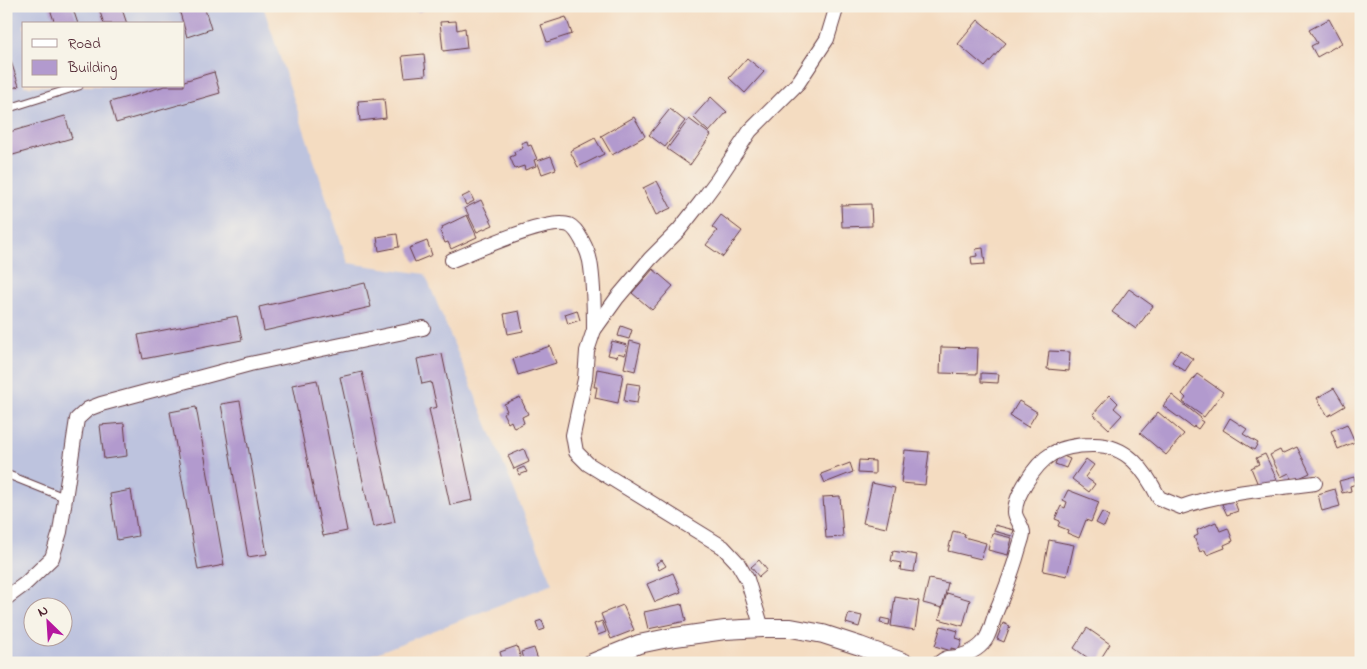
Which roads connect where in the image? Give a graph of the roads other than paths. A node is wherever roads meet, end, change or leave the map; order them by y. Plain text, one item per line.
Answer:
1 (837, 6) edge
2 (73, 88) edge
3 (6, 109) edge
4 (452, 260) dead end
5 (423, 328) dead end
6 (594, 330) junction
7 (6, 474) edge
8 (1315, 483) dead end
9 (66, 498) junction
10 (6, 598) edge
11 (762, 628) junction
12 (614, 658) edge
13 (592, 663) edge
14 (905, 663) edge
15 (939, 663) edge

1 - 6 street
2 - 3 lane
4 - 6 street
5 - 9 street
6 - 11 street
7 - 9 lane
8 - 15 street
9 - 10 street
11 - 12 street
11 - 14 street
12 - 13 street

